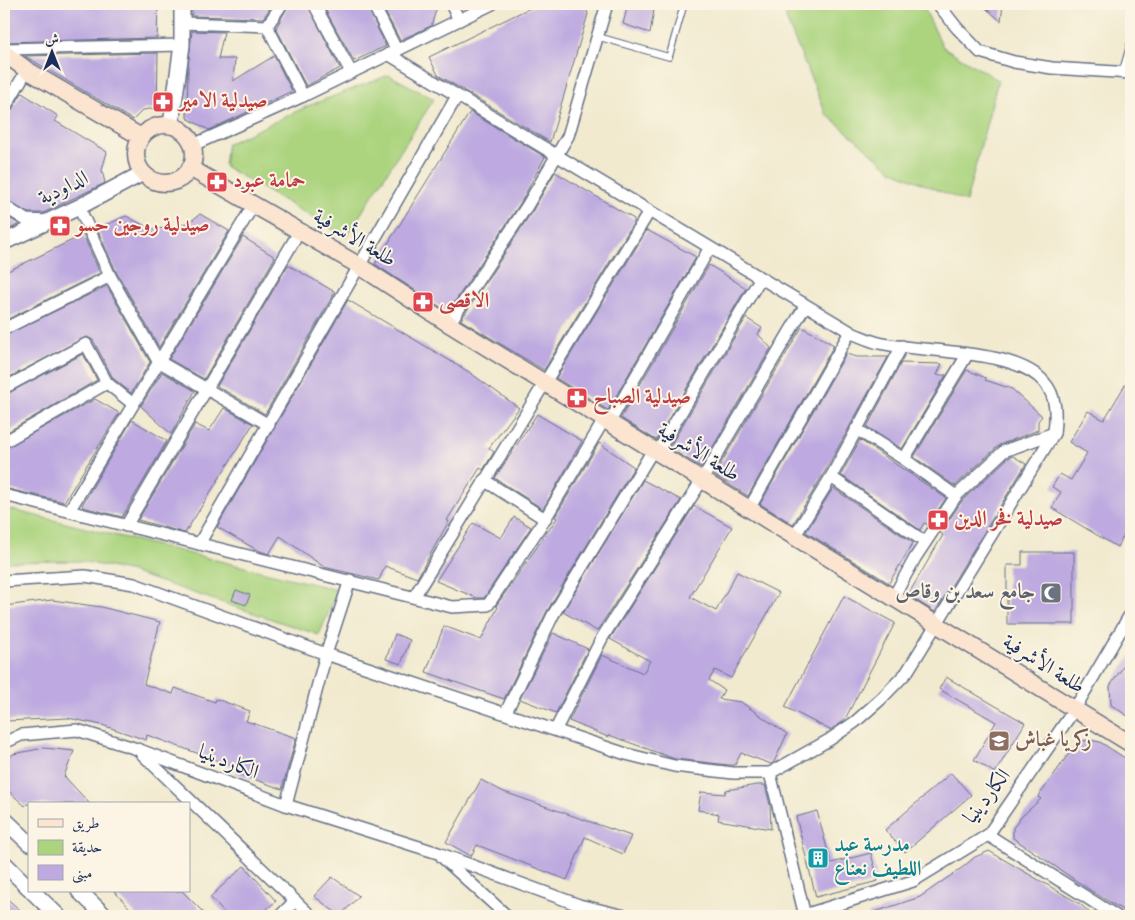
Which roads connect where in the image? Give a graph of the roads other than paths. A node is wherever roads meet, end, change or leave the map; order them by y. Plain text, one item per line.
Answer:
1 (182, 4) edge
2 (282, 4) edge
3 (314, 4) edge
4 (373, 4) edge
5 (451, 4) edge
6 (492, 4) edge
7 (607, 4) edge
8 (684, 4) edge
9 (938, 4) edge
10 (459, 20) junction
11 (182, 23) junction
12 (268, 26) junction
13 (599, 37) junction
14 (1131, 42) edge
15 (182, 45) junction
16 (4, 49) edge
17 (4, 53) edge
18 (392, 53) junction
19 (27, 70) junction
20 (351, 72) junction
21 (1127, 73) edge
22 (303, 96) junction
23 (457, 96) junction
24 (4, 109) edge
25 (171, 125) junction
26 (141, 137) junction
27 (193, 145) junction
28 (557, 156) junction
29 (190, 168) junction
30 (143, 173) junction
31 (254, 204) junction
32 (4, 206) edge
33 (79, 207) junction
34 (649, 212) junction
35 (48, 221) junction
36 (299, 232) junction
37 (4, 242) edge
38 (709, 249) junction
39 (358, 265) junction
40 (110, 276) junction
41 (760, 279) junction
42 (805, 306) junction
43 (449, 324) junction
44 (4, 329) edge
45 (850, 332) junction
46 (902, 346) junction
47 (967, 355) junction
48 (158, 361) junction
49 (544, 382) junction
50 (107, 383) junction
51 (4, 388) edge
52 (206, 390) junction
53 (133, 404) junction
54 (607, 422) junction
55 (269, 425) junction
56 (856, 429) junction
57 (1054, 433) junction
58 (4, 442) edge
59 (655, 452) junction
60 (904, 459) junction
61 (830, 477) junction
62 (484, 480) junction
63 (702, 480) junction
64 (4, 495) edge
65 (956, 496) junction
66 (749, 509) junction
67 (69, 511) junction
68 (545, 519) junction
69 (126, 526) junction
70 (794, 537) junction
71 (925, 542) junction
72 (199, 544) junction
73 (350, 580) junction
74 (4, 581) edge
75 (414, 597) junction
76 (893, 598) junction
77 (1131, 613) edge
78 (936, 624) junction
79 (326, 654) junction
80 (1074, 710) junction
81 (506, 712) junction
82 (556, 729) junction
83 (4, 743) edge
84 (1131, 744) edge
85 (137, 749) junction
86 (770, 772) junction
87 (286, 805) junction
88 (4, 819) edge
89 (988, 835) junction
90 (28, 842) edge
91 (438, 853) junction
92 (4, 864) edge
93 (28, 887) edge
94 (33, 892) edge
95 (80, 892) edge
96 (295, 901) junction
97 (579, 905) junction
98 (58, 916) edge
99 (105, 916) edge
100 (280, 916) edge
101 (311, 916) edge
102 (507, 916) edge
103 (574, 916) edge
104 (625, 916) edge
105 (803, 916) edge
106 (1116, 916) edge

1 - 11 street
2 - 12 street
3 - 20 street
4 - 18 street
5 - 10 street
6 - 10 street
7 - 13 street
8 - 13 lane
9 - 21 street
10 - 18 street
11 - 12 street
11 - 15 street
12 - 22 street
13 - 28 street
14 - 21 lane
15 - 16 street
15 - 25 street
17 - 19 main road
18 - 20 street
18 - 23 street
19 - 24 street
19 - 26 main road
20 - 22 street
22 - 27 street
23 - 28 street
23 - 39 street
25 - 26 main road
25 - 27 main road
26 - 30 main road
27 - 29 main road
28 - 34 street
28 - 43 street
29 - 30 main road
29 - 31 main road, طلعة الأشرفية
30 - 33 street, الداودية
31 - 36 main road, طلعة الأشرفية
31 - 48 street
32 - 35 street
33 - 35 street, الداودية
33 - 40 street
34 - 38 street
34 - 49 street
35 - 37 street, الداودية
36 - 39 main road, طلعة الأشرفية
36 - 52 street
38 - 41 street
38 - 54 street
39 - 43 main road, طلعة الأشرفية
39 - 55 street
40 - 44 street
40 - 48 street
41 - 42 street
41 - 59 street
42 - 45 street
42 - 63 street
43 - 49 main road, طلعة الأشرفية
45 - 46 street
45 - 66 street
46 - 47 street
46 - 56 street
47 - 57 street
47 - 60 street
48 - 52 street
48 - 53 street
49 - 54 main road, طلعة الأشرفية
49 - 62 street
50 - 51 street
50 - 53 street
50 - 58 street
52 - 55 street
52 - 69 street
53 - 67 street
54 - 59 main road, طلعة الأشرفية
54 - 68 street
55 - 72 street
56 - 60 street
56 - 61 street
57 - 65 street
57 - 78 street
59 - 63 main road, طلعة الأشرفية
59 - 81 street
60 - 65 street
61 - 70 street
61 - 71 street
62 - 68 street
62 - 75 street
63 - 66 main road, طلعة الأشرفية
63 - 82 street
64 - 67 street
65 - 71 street
66 - 70 main road, طلعة الأشرفية
67 - 69 street
68 - 75 street
69 - 72 street
70 - 76 main road, طلعة الأشرفية
71 - 76 street
72 - 73 street
73 - 75 street
73 - 79 street
74 - 79 street
76 - 78 main road, طلعة الأشرفية
77 - 80 street, الكاردينيا
78 - 80 main road, طلعة الأشرفية
78 - 86 street
79 - 81 street
79 - 87 street
80 - 84 main road, طلعة الأشرفية
80 - 89 street, الكاردينيا
81 - 82 street
82 - 86 street
83 - 85 street, الكاردينيا
85 - 87 street, الكاردينيا
85 - 96 street
86 - 105 street
87 - 91 street, الكاردينيا
88 - 90 street
89 - 105 street, الكاردينيا
89 - 106 street
91 - 97 street, الكاردينيا
91 - 102 street, الكاردينيا
92 - 93 street
94 - 98 street
95 - 99 street
96 - 100 street
96 - 101 street
97 - 103 street
97 - 104 street, الكاردينيا

